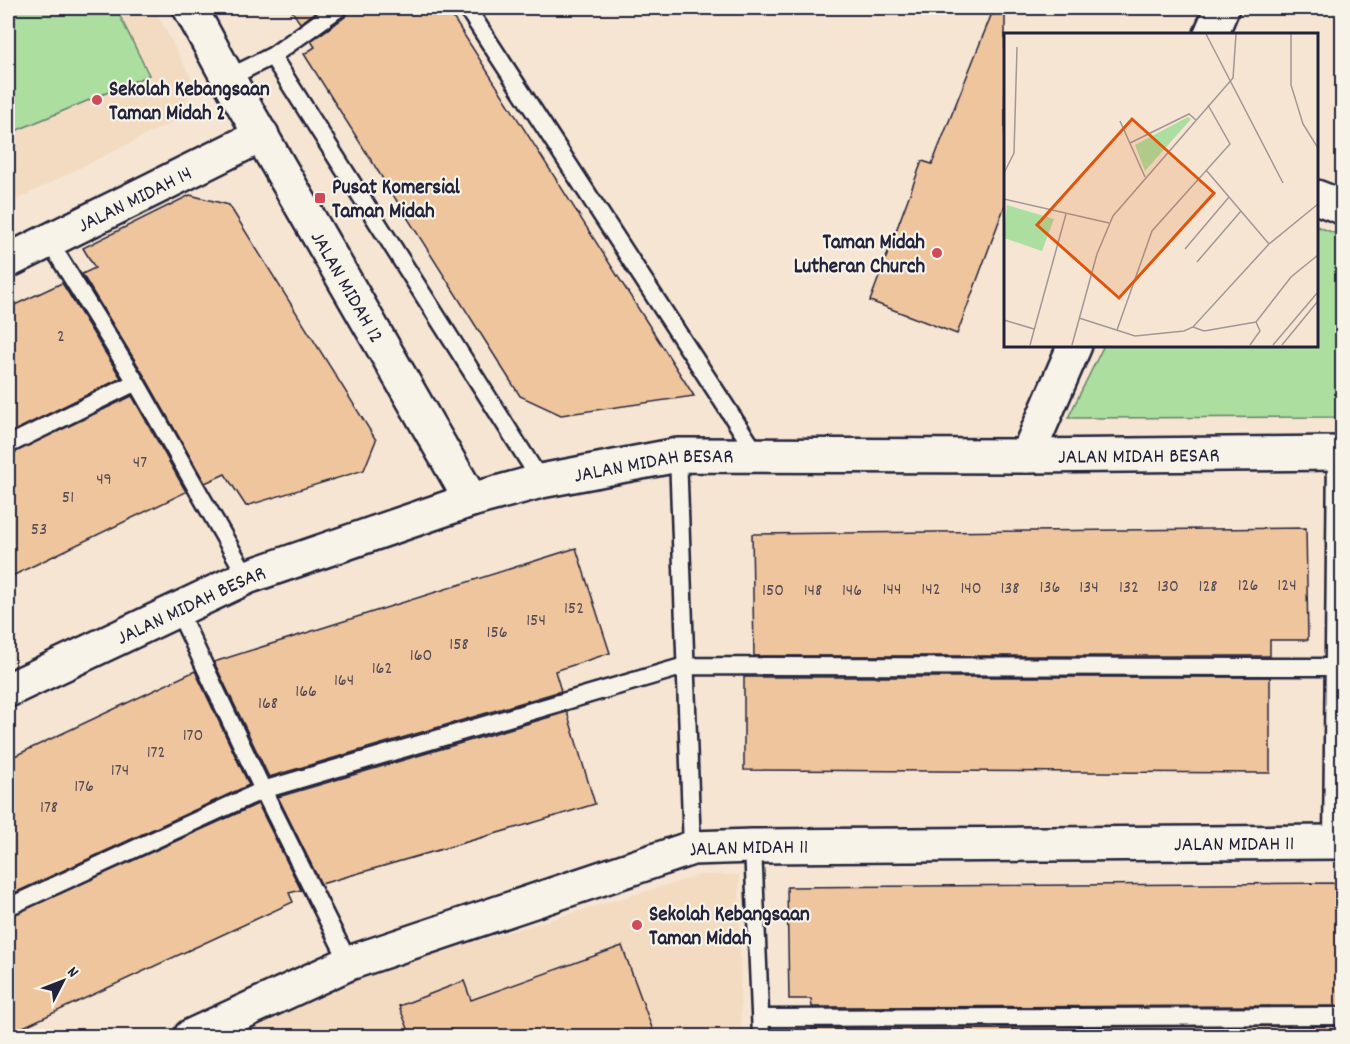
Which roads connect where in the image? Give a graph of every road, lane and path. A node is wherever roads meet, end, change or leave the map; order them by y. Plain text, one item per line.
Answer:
1 (190, 8) edge
2 (339, 8) edge
3 (467, 8) edge
4 (1222, 8) edge
5 (1210, 33) edge
6 (272, 56) junction
7 (228, 78) junction
8 (262, 135) junction
9 (1317, 197) edge
10 (1342, 207) edge
11 (49, 242) junction
12 (8, 261) edge
13 (1075, 346) edge
14 (136, 382) junction
15 (8, 445) edge
16 (1339, 453) edge
17 (678, 455) junction
18 (759, 456) junction
19 (1026, 456) junction
20 (541, 482) junction
21 (471, 500) junction
22 (247, 577) junction
23 (177, 608) junction
24 (685, 666) junction
25 (1339, 667) edge
26 (8, 690) edge
27 (263, 790) junction
28 (1337, 842) edge
29 (753, 846) junction
30 (692, 848) junction
31 (8, 907) edge
32 (349, 963) junction
33 (1342, 1016) edge
34 (761, 1018) junction
35 (191, 1036) edge
36 (761, 1036) edge

1 - 7 street, JALAN MIDAH 12
2 - 6 lane
3 - 18 lane
4 - 5 street
6 - 7 lane
6 - 20 lane
7 - 8 street, JALAN MIDAH 12
8 - 11 street, JALAN MIDAH 14
8 - 21 street, JALAN MIDAH 12
9 - 10 street
11 - 12 street, JALAN MIDAH 14
11 - 14 lane
13 - 19 street
14 - 15 lane
14 - 22 lane
16 - 19 street, JALAN MIDAH BESAR
16 - 25 lane
17 - 18 street, JALAN MIDAH BESAR
17 - 20 street, JALAN MIDAH BESAR
17 - 24 lane
18 - 19 street, JALAN MIDAH BESAR
20 - 21 street, JALAN MIDAH BESAR
21 - 22 street, JALAN MIDAH BESAR
22 - 23 street, JALAN MIDAH BESAR
23 - 26 street, JALAN MIDAH BESAR
23 - 27 lane
24 - 25 lane
24 - 27 lane
24 - 30 lane
25 - 28 lane
27 - 31 lane
27 - 32 lane
28 - 29 street, JALAN MIDAH 11
29 - 30 street, JALAN MIDAH 11
29 - 34 lane
30 - 32 street, JALAN MIDAH 11
32 - 35 street, JALAN MIDAH 11
33 - 34 lane
34 - 36 lane

